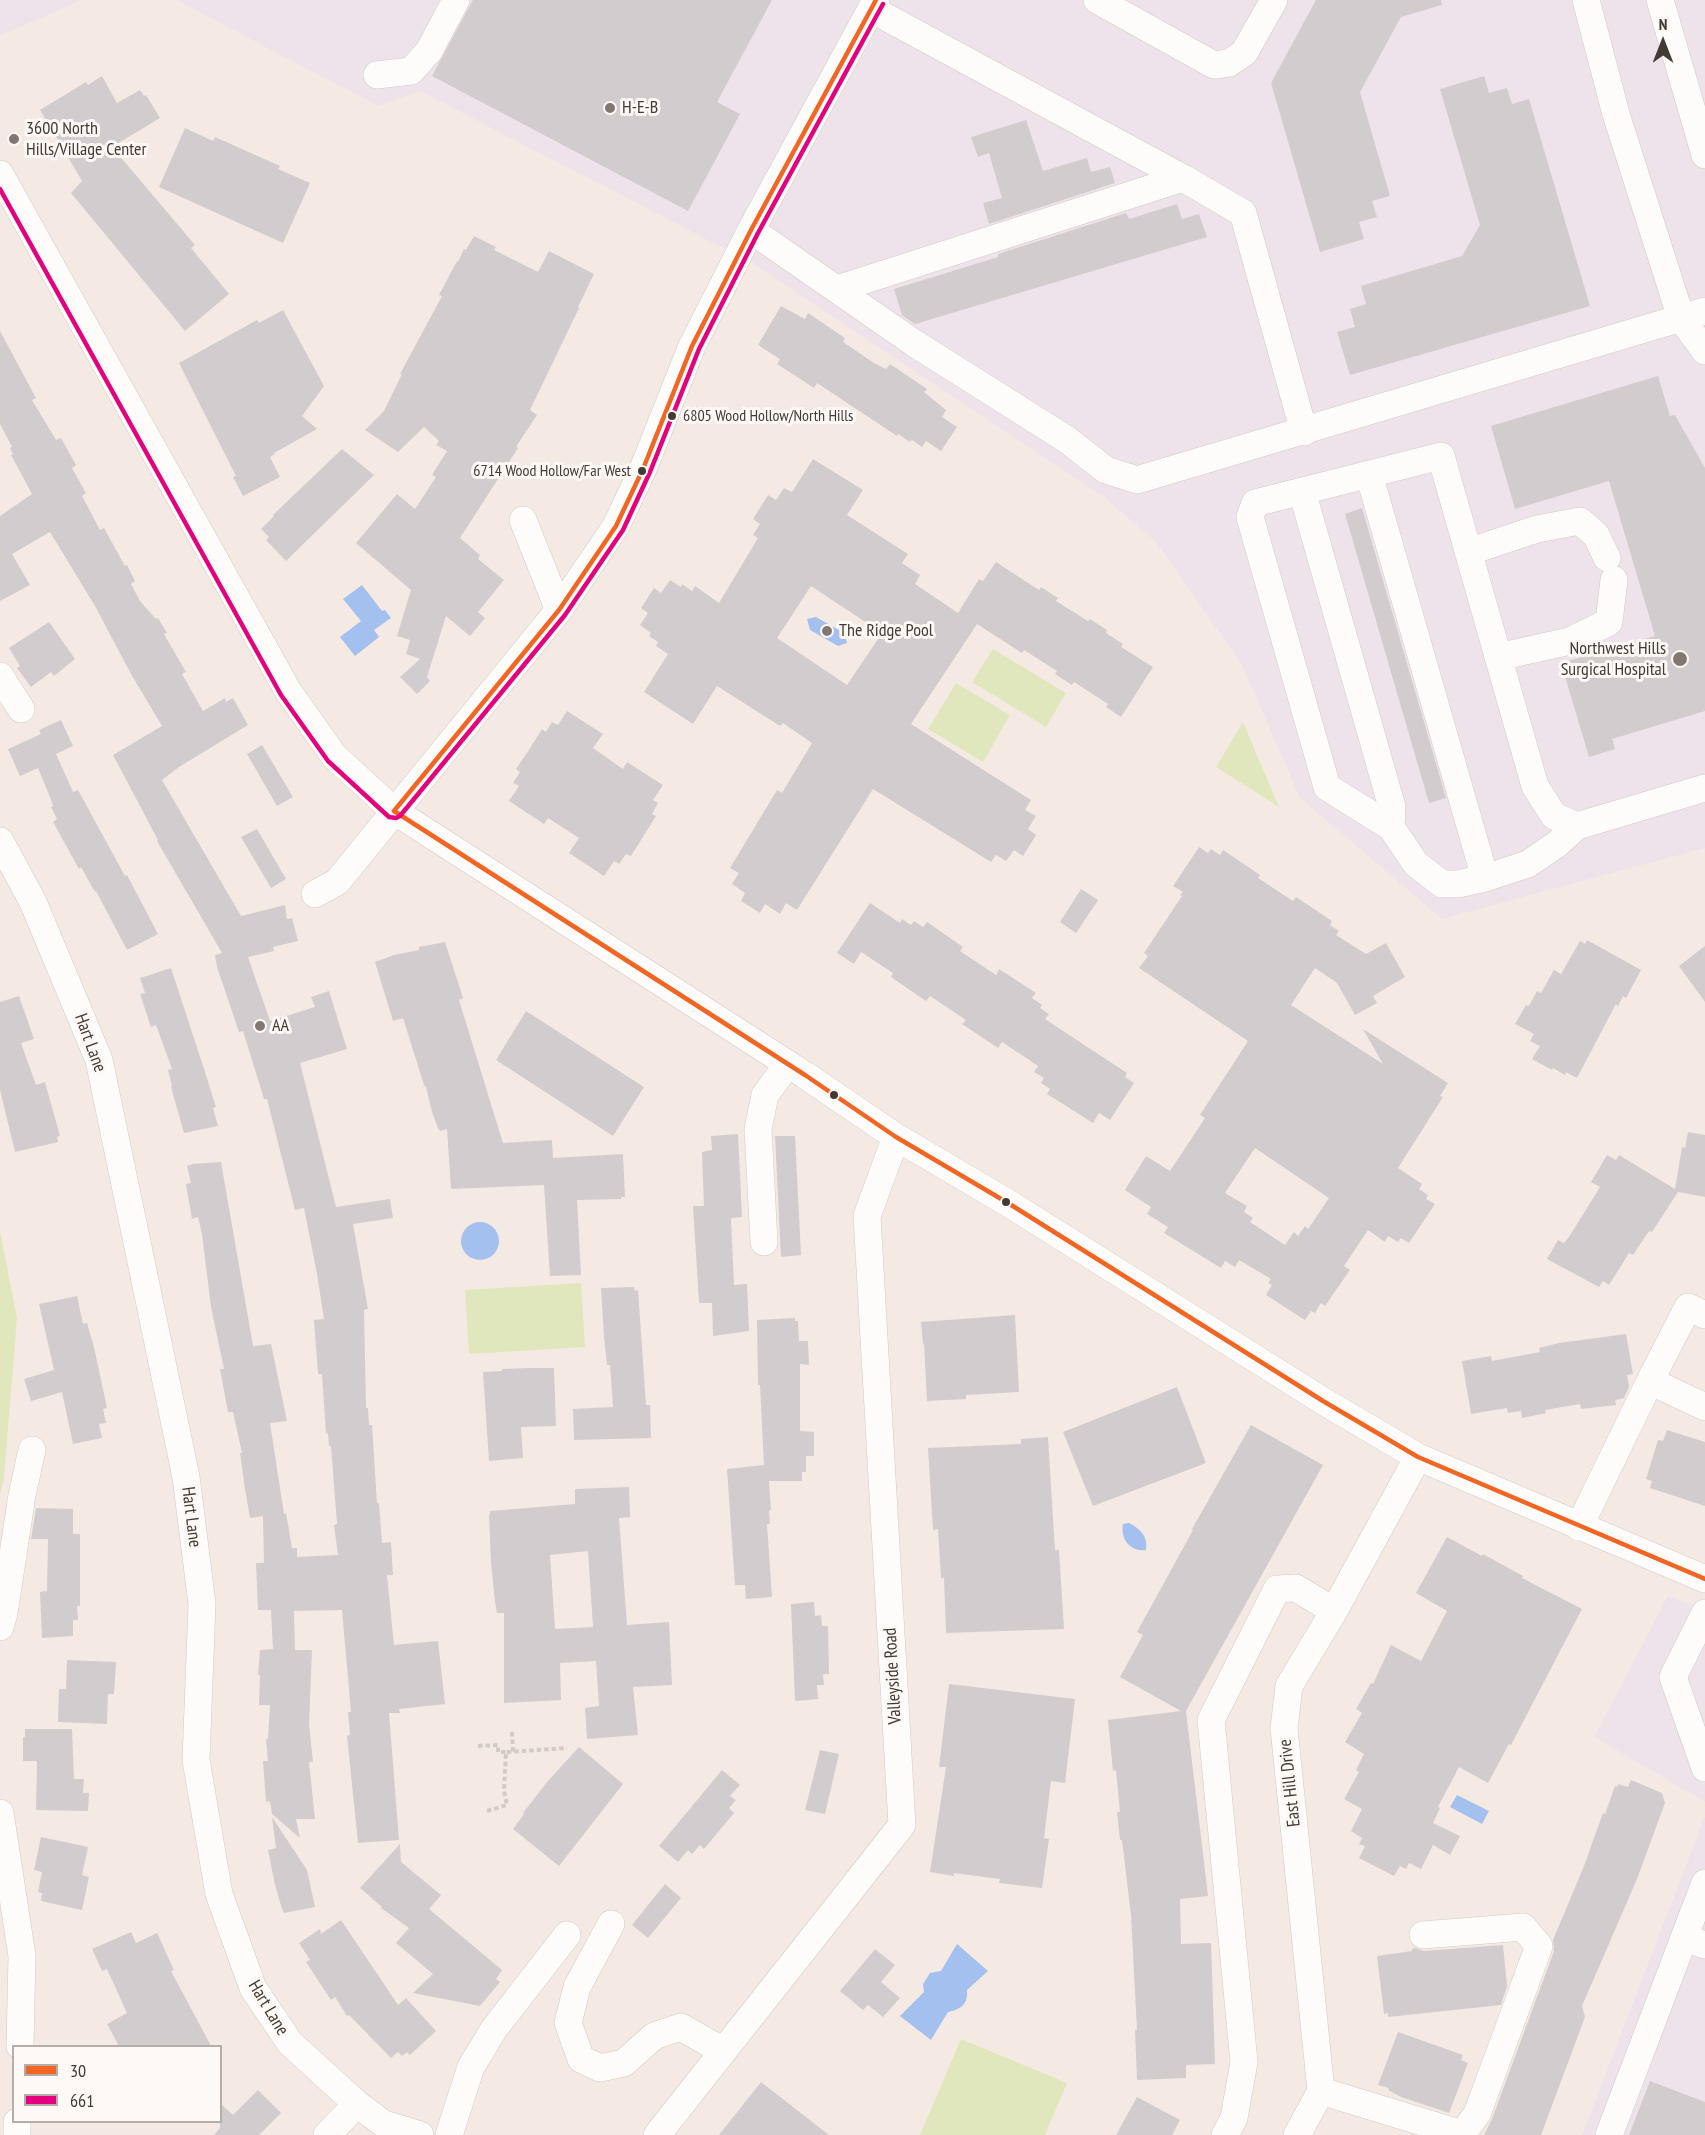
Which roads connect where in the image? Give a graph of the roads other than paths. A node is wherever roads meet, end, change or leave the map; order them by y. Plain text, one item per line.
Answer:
1 (456, 0) edge
2 (1097, 0) edge
3 (1274, 0) edge
4 (1586, 0) edge
5 (1661, 0) edge
6 (874, 5) edge
7 (377, 75) dead end
8 (1705, 155) edge
9 (0, 174) edge
10 (1183, 178) junction
11 (751, 230) junction
12 (837, 289) junction
13 (1693, 315) edge
14 (1705, 351) edge
15 (1305, 432) junction
16 (1368, 474) junction
17 (1302, 491) junction
18 (523, 520) dead end
19 (1468, 552) junction
20 (559, 610) junction
21 (1498, 657) junction
22 (0, 676) edge
23 (21, 709) dead end
24 (1705, 788) edge
25 (394, 811) junction
26 (1577, 826) junction
27 (1391, 827) junction
28 (0, 841) edge
29 (1485, 878) junction
30 (315, 894) dead end
31 (788, 1064) junction
32 (896, 1137) junction
33 (764, 1242) dead end
34 (1705, 1315) edge
35 (1650, 1381) junction
36 (1705, 1407) edge
37 (32, 1450) dead end
38 (1419, 1457) junction
39 (1579, 1527) junction
40 (1705, 1579) edge
41 (1334, 1611) junction
42 (1705, 1613) edge
43 (0, 1627) edge
44 (1697, 1652) edge
45 (1705, 1768) edge
46 (0, 1813) edge
47 (1705, 1883) edge
48 (611, 1924) dead end
49 (567, 1935) dead end
50 (1423, 1935) dead end
51 (1695, 1942) edge
52 (20, 2045) edge
53 (723, 2051) junction
54 (1321, 2091) junction
55 (357, 2104) junction
56 (327, 2135) edge
57 (420, 2135) edge
58 (449, 2135) edge
59 (657, 2135) edge
60 (1225, 2135) edge
61 (1297, 2135) edge
62 (1610, 2135) edge

1 - 7 street
2 - 3 street
4 - 13 street
5 - 8 street
6 - 10 street
6 - 11 street
9 - 25 street
10 - 12 street
10 - 15 street
11 - 12 street
11 - 20 street
12 - 15 street
13 - 14 street
13 - 15 street
16 - 17 street
16 - 19 street
16 - 29 street
17 - 27 street
17 - 27 street
18 - 20 street
19 - 21 street
19 - 21 street
20 - 25 street
21 - 26 street
22 - 23 street
24 - 26 street
25 - 30 street
25 - 31 street
26 - 29 street
27 - 29 street
28 - 55 street, Hart Lane
31 - 32 street
31 - 33 street
32 - 38 street
32 - 53 street, Valleyside Road
34 - 35 street
35 - 36 street
35 - 39 street
37 - 43 street
38 - 39 street
38 - 41 street, East Hill Drive
39 - 40 street
41 - 54 street, East Hill Drive
41 - 60 street
42 - 44 street
44 - 45 street
46 - 52 street
47 - 51 street
48 - 53 street
49 - 58 street
50 - 54 street
51 - 62 street
53 - 59 street, Valleyside Road
54 - 61 street
55 - 56 street
55 - 57 street, Hart Lane

